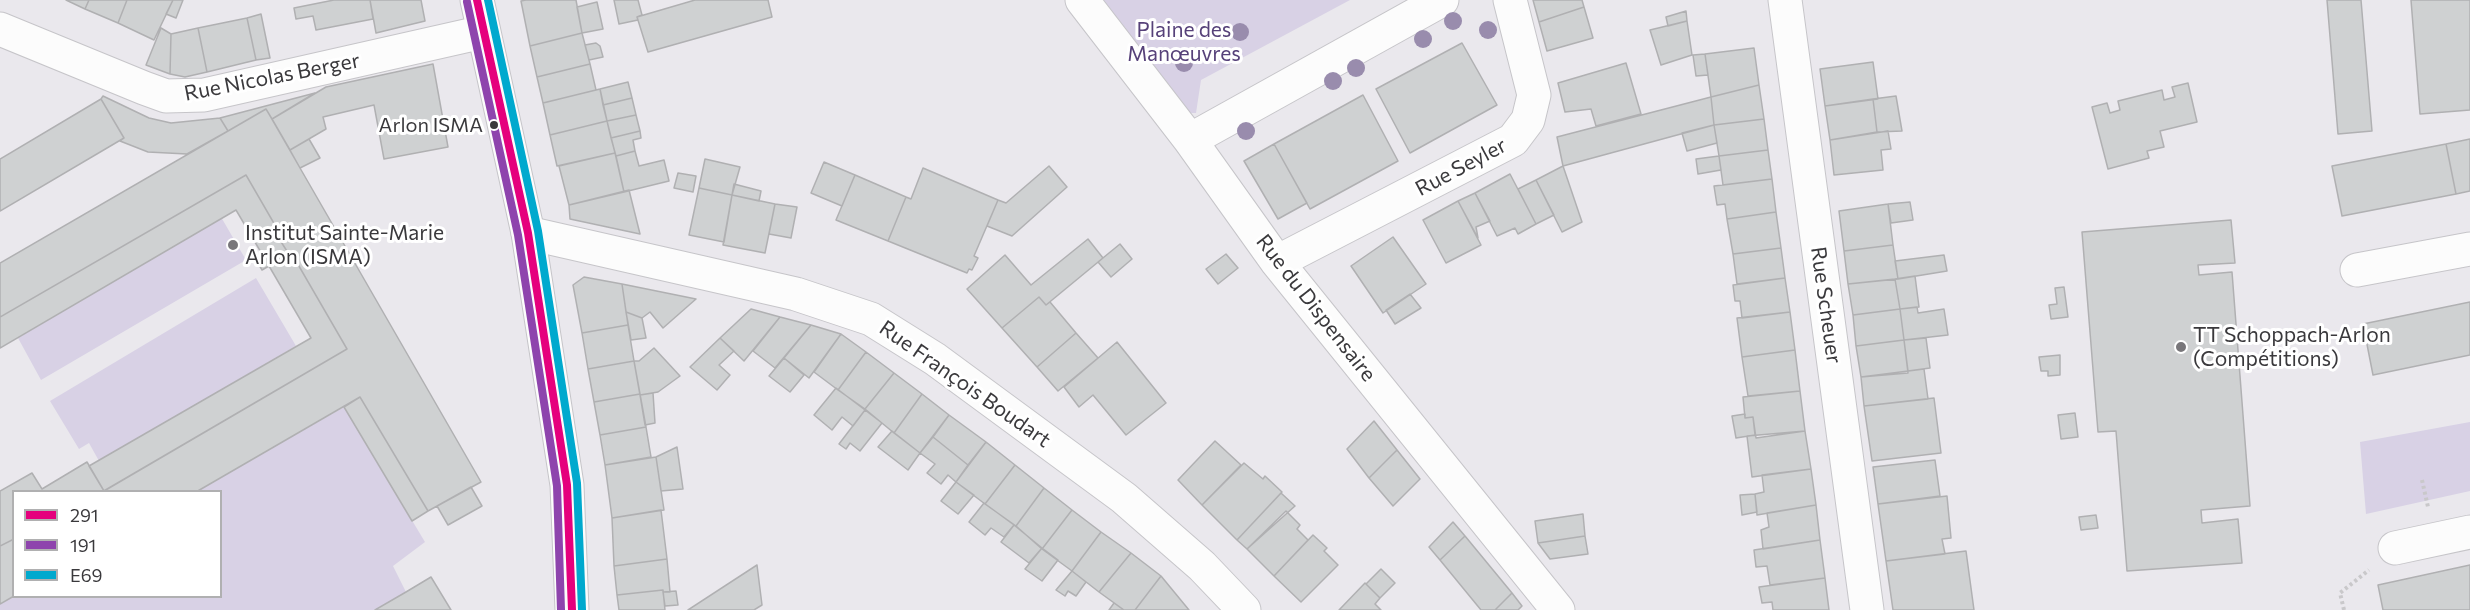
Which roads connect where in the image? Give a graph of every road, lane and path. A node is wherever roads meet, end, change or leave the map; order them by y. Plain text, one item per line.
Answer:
1 (477, 0) edge
2 (1082, 0) edge
3 (1442, 0) edge
4 (1510, 0) edge
5 (1785, 0) edge
6 (0, 30) edge
7 (483, 32) junction
8 (1190, 140) junction
9 (528, 233) junction
10 (2470, 249) edge
11 (1277, 261) junction
12 (2357, 270) dead end
13 (2470, 532) edge
14 (2395, 548) joint
15 (572, 610) edge
16 (1244, 610) edge
17 (1558, 610) edge
18 (1867, 610) edge
19 (2344, 610) edge

1 - 7 street
2 - 8 street, Rue du Dispensaire
3 - 8 street
4 - 11 street, Rue Seyler
5 - 18 street, Rue Scheuer
6 - 7 street, Rue Nicolas Berger
7 - 9 street
8 - 11 street, Rue du Dispensaire
9 - 15 street
9 - 16 street, Rue François Boudart
10 - 12 street
11 - 17 street, Rue du Dispensaire
13 - 14 street
14 - 19 path

